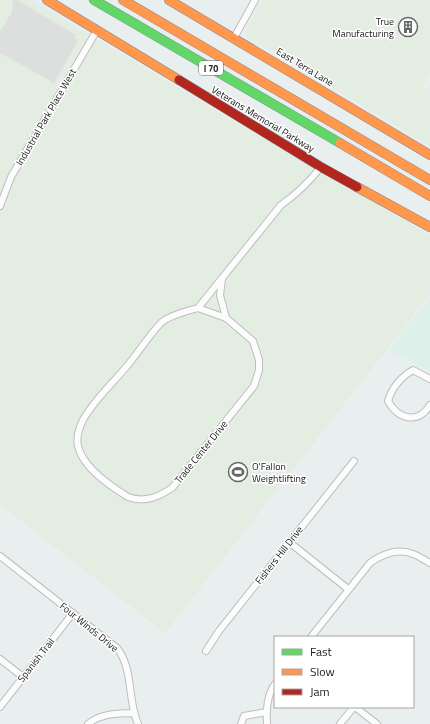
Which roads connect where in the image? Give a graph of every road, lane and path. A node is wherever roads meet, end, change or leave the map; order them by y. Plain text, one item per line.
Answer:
1 (46, 0) edge
2 (94, 0) edge
3 (123, 0) edge
4 (169, 0) edge
5 (255, 0) edge
6 (97, 30) junction
7 (234, 38) junction
8 (430, 154) edge
9 (321, 167) junction
10 (430, 180) edge
11 (430, 196) edge
12 (0, 206) edge
13 (430, 227) edge
14 (222, 278) junction
15 (198, 308) junction
16 (226, 318) junction
17 (430, 379) edge
18 (430, 404) edge
19 (354, 460) dead end
20 (289, 542) junction
21 (0, 556) edge
22 (430, 563) edge
23 (348, 589) junction
24 (73, 613) junction
25 (312, 636) edge
26 (206, 651) dead end
27 (0, 659) edge
28 (23, 677) junction
29 (274, 686) edge
30 (0, 707) edge
31 (354, 708) edge
32 (356, 708) edge
33 (267, 712) junction
34 (133, 713) junction
35 (88, 724) edge
36 (138, 724) edge
37 (240, 724) edge
38 (268, 724) edge
39 (340, 724) edge
40 (377, 724) edge

1 - 6 main road, Veterans Memorial Parkway
2 - 11 main road, I 70
3 - 10 main road, I 70
4 - 7 main road, East Terra Lane
5 - 7 street
6 - 9 main road, Veterans Memorial Parkway
6 - 12 street, Industrial Park Place West
7 - 8 main road, East Terra Lane
9 - 13 main road, Veterans Memorial Parkway
9 - 14 street
14 - 15 street
14 - 16 street
15 - 16 street, Trade Center Drive
15 - 16 street, Trade Center Drive
17 - 18 street
19 - 20 street, Fishers Hill Drive
20 - 23 street
20 - 26 street, Fishers Hill Drive
21 - 24 street, Four Winds Drive
22 - 23 street
23 - 25 street
24 - 28 street, Spanish Trail
24 - 34 street, Four Winds Drive
27 - 28 street
28 - 30 street, Spanish Trail
29 - 33 street
31 - 39 street
32 - 40 street
33 - 37 street
33 - 38 street
34 - 35 street
34 - 36 street, Four Winds Drive

